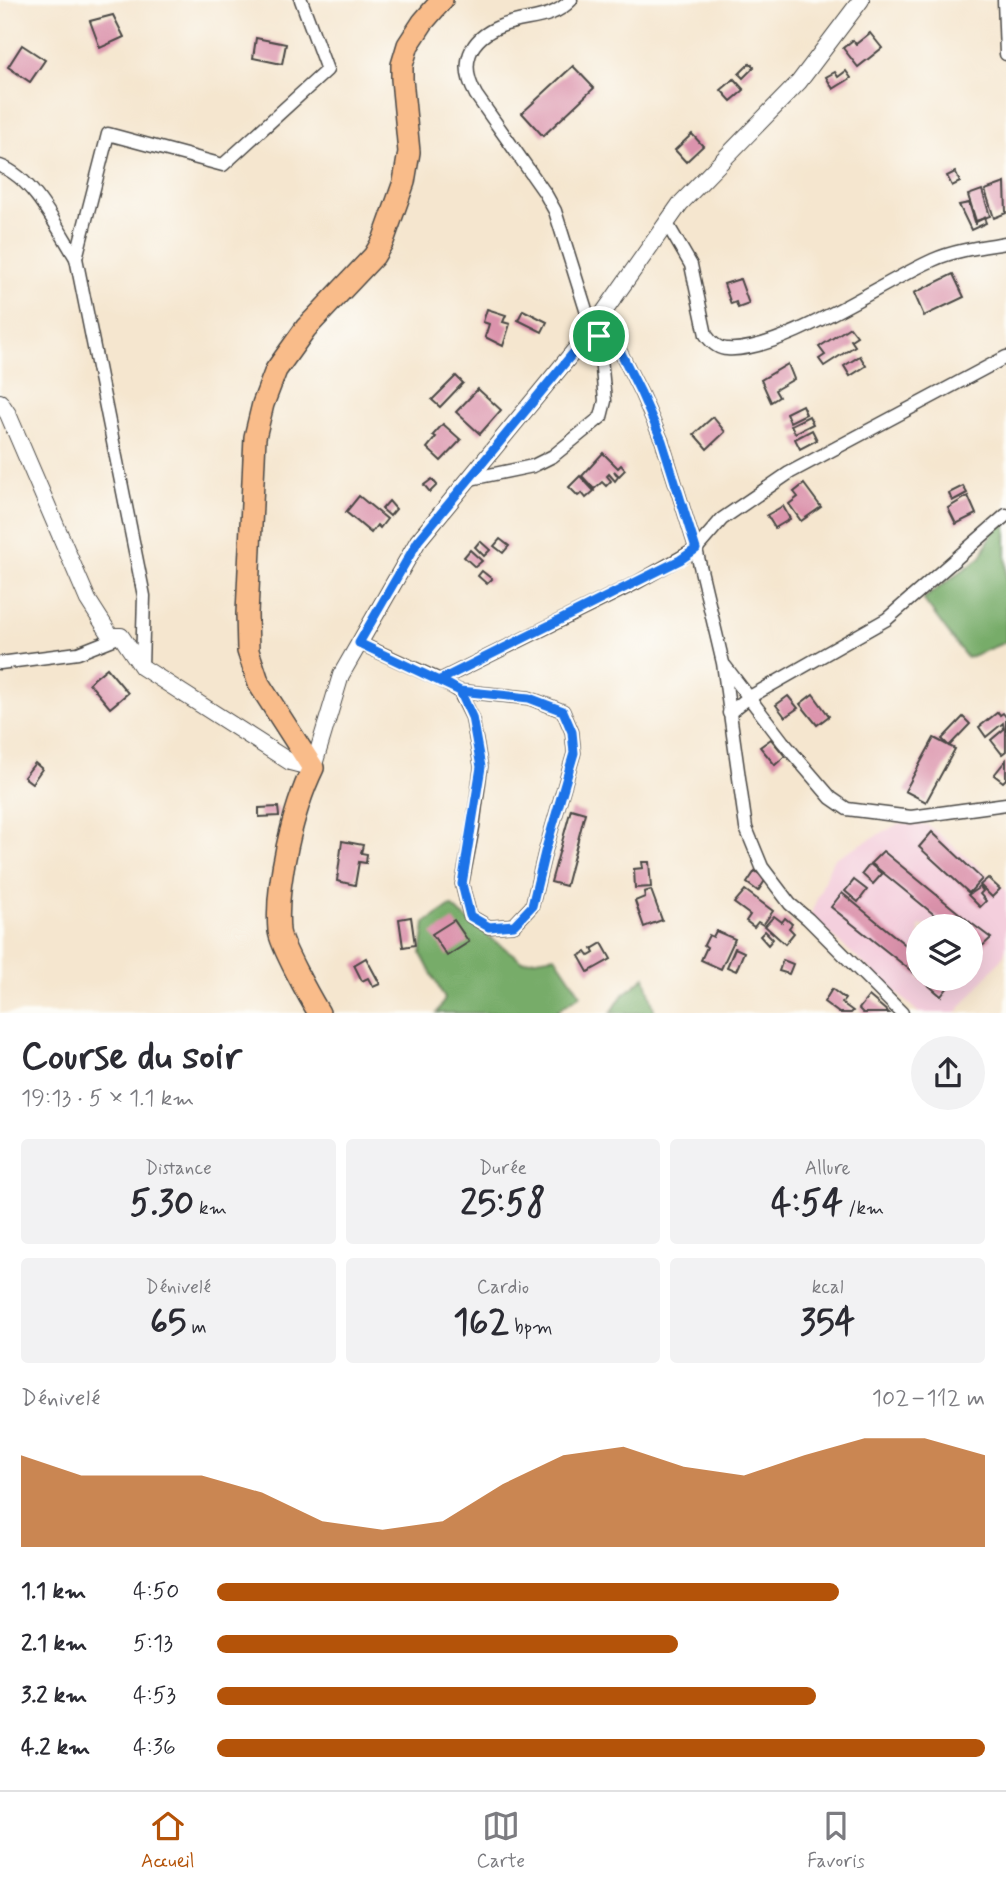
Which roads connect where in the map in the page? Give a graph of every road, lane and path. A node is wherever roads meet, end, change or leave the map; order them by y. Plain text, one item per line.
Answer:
1 (301, 0) edge
2 (442, 0) edge
3 (571, 0) edge
4 (861, 0) edge
5 (1004, 0) edge
6 (1006, 54) edge
7 (0, 166) edge
8 (666, 222) junction
9 (1006, 243) edge
10 (76, 258) junction
11 (596, 333) junction
12 (1006, 357) edge
13 (0, 402) edge
14 (470, 480) junction
15 (1006, 515) edge
16 (696, 549) junction
17 (121, 636) junction
18 (359, 643) junction
19 (0, 663) edge
20 (723, 663) junction
21 (142, 667) junction
22 (440, 680) junction
23 (460, 691) junction
24 (748, 698) junction
25 (729, 713) junction
26 (313, 768) junction
27 (1006, 804) edge
28 (319, 1013) edge
29 (902, 1013) edge

1 - 10 street
2 - 26 highway
3 - 11 street
4 - 8 street
5 - 6 street
7 - 10 street
8 - 9 street
8 - 11 street
10 - 21 street
11 - 14 street
11 - 14 street
11 - 16 street
12 - 16 street
13 - 17 street
14 - 18 street
15 - 24 street
16 - 20 street
16 - 22 street
17 - 19 street
17 - 21 street
18 - 22 street
18 - 26 street
20 - 24 street
20 - 25 street
21 - 26 street
22 - 23 street
23 - 23 street
24 - 25 street
24 - 27 street
25 - 29 street
26 - 28 highway

